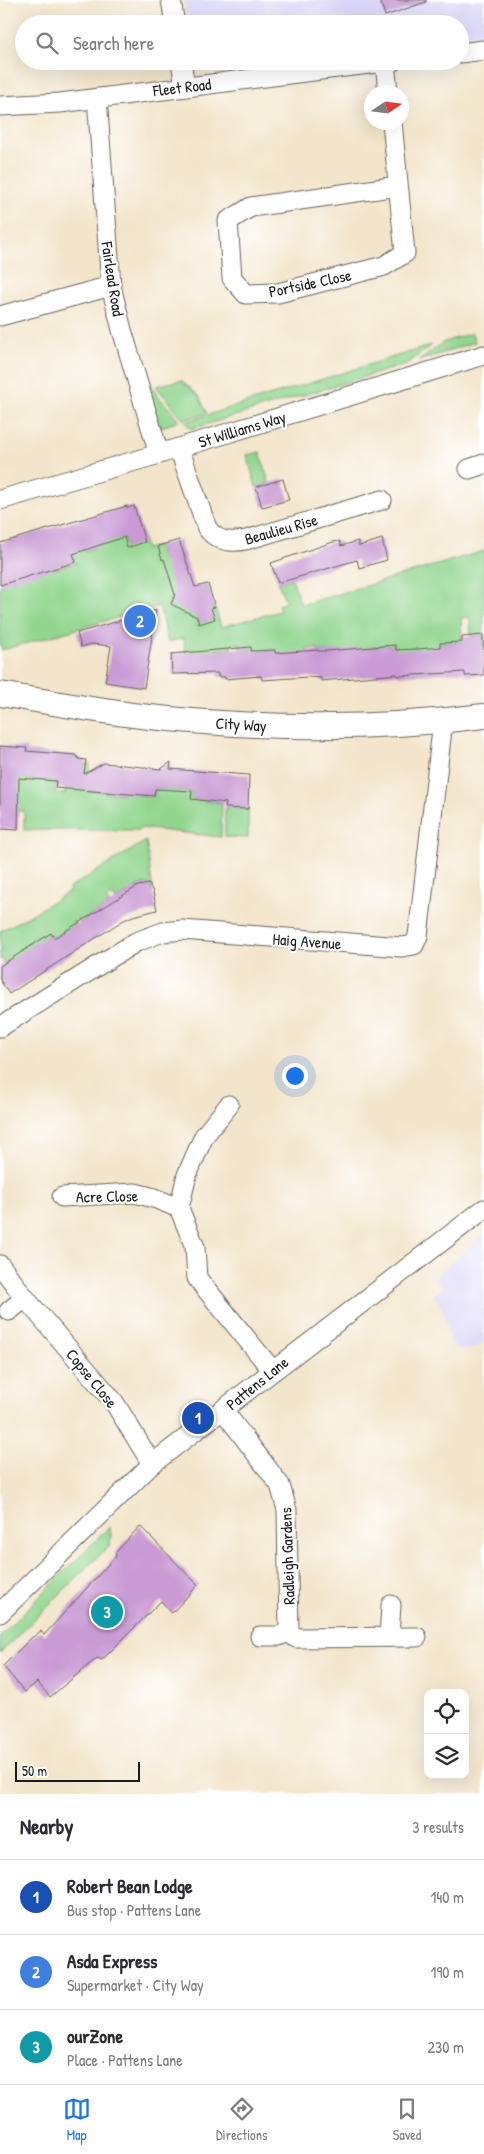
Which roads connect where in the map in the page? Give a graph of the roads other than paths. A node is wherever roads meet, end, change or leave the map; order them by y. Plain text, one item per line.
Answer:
1 (171, 0) edge
2 (174, 15) edge
3 (484, 50) edge
4 (469, 52) edge
5 (182, 70) edge
6 (324, 70) edge
7 (389, 70) edge
8 (388, 85) edge
9 (185, 87) junction
10 (97, 98) junction
11 (0, 106) edge
12 (393, 130) edge
13 (398, 186) junction
14 (111, 286) junction
15 (0, 316) edge
16 (484, 354) edge
17 (179, 448) junction
18 (159, 454) junction
19 (0, 500) edge
20 (382, 500) dead end
21 (0, 694) edge
22 (484, 716) edge
23 (443, 721) junction
24 (0, 1027) edge
25 (229, 1105) dead end
26 (62, 1197) dead end
27 (179, 1208) junction
28 (484, 1209) edge
29 (0, 1265) edge
30 (25, 1298) junction
31 (9, 1311) dead end
32 (272, 1370) junction
33 (223, 1410) junction
34 (152, 1464) junction
35 (391, 1605) dead end
36 (0, 1613) edge
37 (289, 1632) junction
38 (260, 1636) dead end
39 (389, 1637) junction
40 (417, 1637) dead end

1 - 2 street
3 - 4 street
5 - 9 street
6 - 9 street, Fleet Road
7 - 8 street
9 - 10 street, Fleet Road
10 - 11 street, Fleet Road
10 - 14 street, Fairlead Road
12 - 13 street, Portside Close
13 - 13 street, Portside Close
14 - 15 street
14 - 18 street, Fairlead Road
16 - 17 street, St Williams Way
17 - 18 street, St Williams Way
17 - 20 street, Beaulieu Rise
18 - 19 street, St Williams Way
21 - 23 main road, City Way
22 - 23 main road, City Way
23 - 24 street, Haig Avenue
25 - 27 street
26 - 27 street, Acre Close
27 - 32 street
28 - 32 street, Pattens Lane
29 - 30 street, Copse Close
30 - 31 street
30 - 34 street, Copse Close
32 - 33 street, Pattens Lane
33 - 34 street, Pattens Lane
33 - 37 street, Radleigh Gardens
34 - 36 street, Pattens Lane
35 - 39 street
37 - 38 street
37 - 39 street
39 - 40 street

